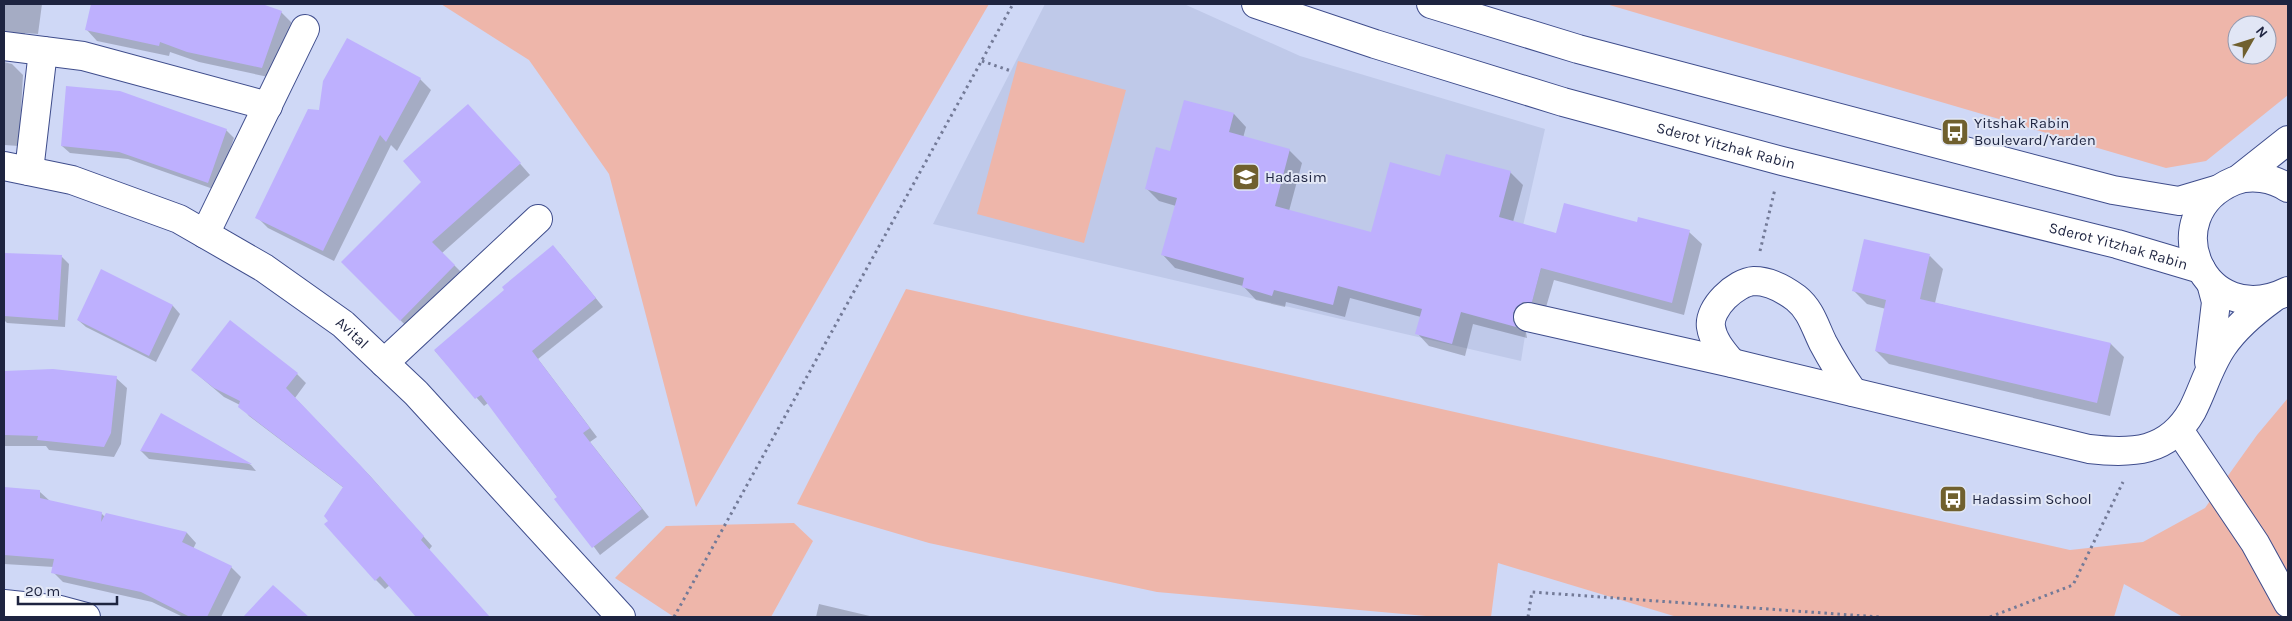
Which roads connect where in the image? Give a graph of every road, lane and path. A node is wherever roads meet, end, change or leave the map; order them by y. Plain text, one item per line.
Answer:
1 (1013, 4) edge
2 (1256, 4) edge
3 (1431, 4) edge
4 (305, 29) dead end
5 (4, 46) edge
6 (43, 51) junction
7 (982, 61) junction
8 (1011, 71) dead end
9 (268, 106) junction
10 (2288, 140) edge
11 (1782, 161) junction
12 (17, 169) edge
13 (2240, 178) junction
14 (2288, 188) edge
15 (2216, 190) junction
16 (538, 220) dead end
17 (205, 234) junction
18 (2206, 276) junction
19 (1753, 281) junction
20 (2283, 295) edge
21 (1528, 317) dead end
22 (384, 363) junction
23 (1732, 363) junction
24 (2208, 373) junction
25 (1853, 392) junction
26 (2180, 430) junction
27 (2139, 450) junction
28 (2288, 602) edge
29 (4, 604) edge
30 (86, 617) edge
31 (620, 617) edge
32 (674, 617) edge
33 (1528, 617) edge
34 (1879, 617) edge
35 (1990, 617) edge

1 - 7 path
2 - 11 street, Sderot Yitzhak Rabin
3 - 15 street
4 - 9 street
5 - 6 street
6 - 9 street
6 - 12 street
7 - 8 path
7 - 32 path
9 - 17 street
10 - 13 street
11 - 18 street, Sderot Yitzhak Rabin
11 - 19 path
12 - 17 street, Avital
13 - 14 street
13 - 15 street
15 - 18 street
16 - 22 street
17 - 22 street, Avital
18 - 20 street, Sderot Yitzhak Rabin
18 - 24 street
19 - 23 street
19 - 25 street
20 - 24 street
21 - 23 street
22 - 31 street, Avital
23 - 25 street
24 - 26 street
25 - 27 street
26 - 27 street
26 - 28 street
27 - 35 path
29 - 30 street
33 - 34 path

